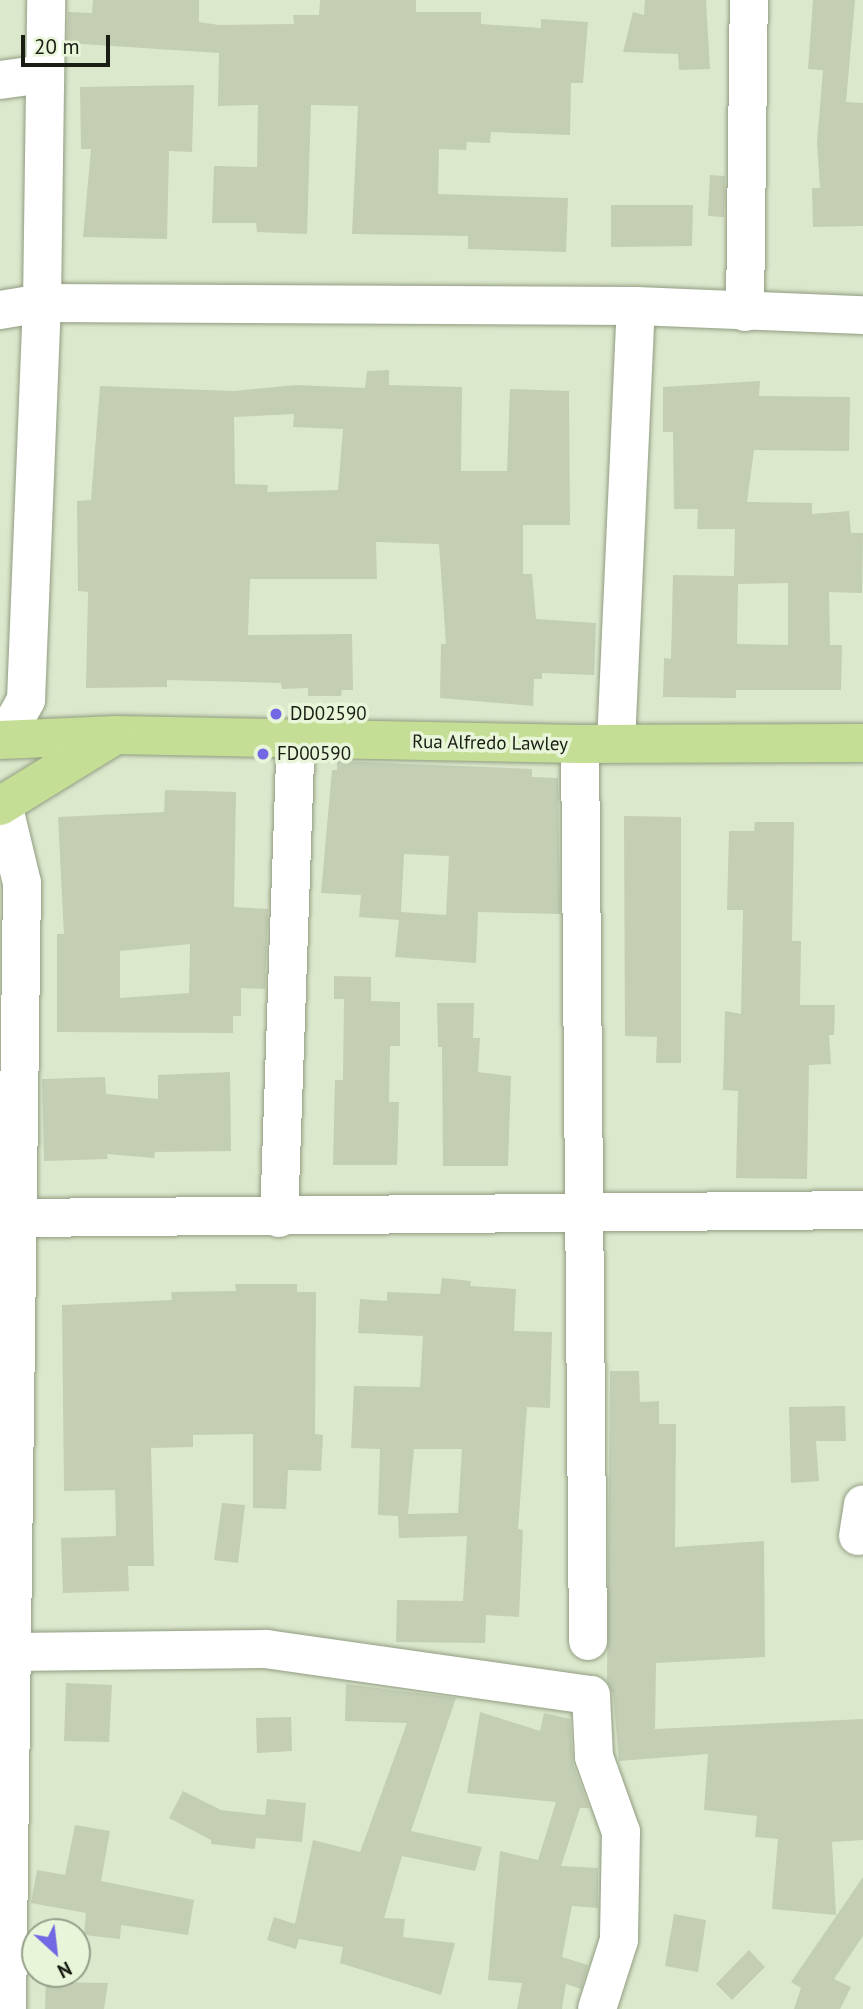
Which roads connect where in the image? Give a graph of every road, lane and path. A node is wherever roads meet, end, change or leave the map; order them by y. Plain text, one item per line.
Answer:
1 (46, 0) edge
2 (749, 0) edge
3 (43, 74) junction
4 (0, 80) edge
5 (42, 303) junction
6 (636, 306) junction
7 (0, 310) edge
8 (745, 312) junction
9 (863, 315) edge
10 (116, 735) junction
11 (8, 739) edge
12 (296, 740) junction
13 (863, 743) edge
14 (598, 744) junction
15 (1, 805) edge
16 (863, 1210) edge
17 (583, 1213) junction
18 (18, 1218) junction
19 (279, 1218) junction
20 (588, 1641) dead end
21 (10, 1652) junction
22 (7, 2009) edge
23 (597, 2009) edge

1 - 3 street
2 - 8 street
3 - 4 street
3 - 5 street
5 - 6 street
5 - 7 street
5 - 11 street
6 - 8 street
6 - 14 street
8 - 9 street
10 - 11 main road, Rua Alfredo Lawley
10 - 12 main road, Rua Alfredo Lawley
10 - 15 main road
11 - 15 main road
12 - 14 main road, Rua Alfredo Lawley
12 - 19 street
13 - 14 main road, Rua Alfredo Lawley
14 - 17 street
15 - 18 street
16 - 17 street
17 - 19 street
17 - 20 street
18 - 19 street
18 - 21 street
21 - 22 street
21 - 23 street

